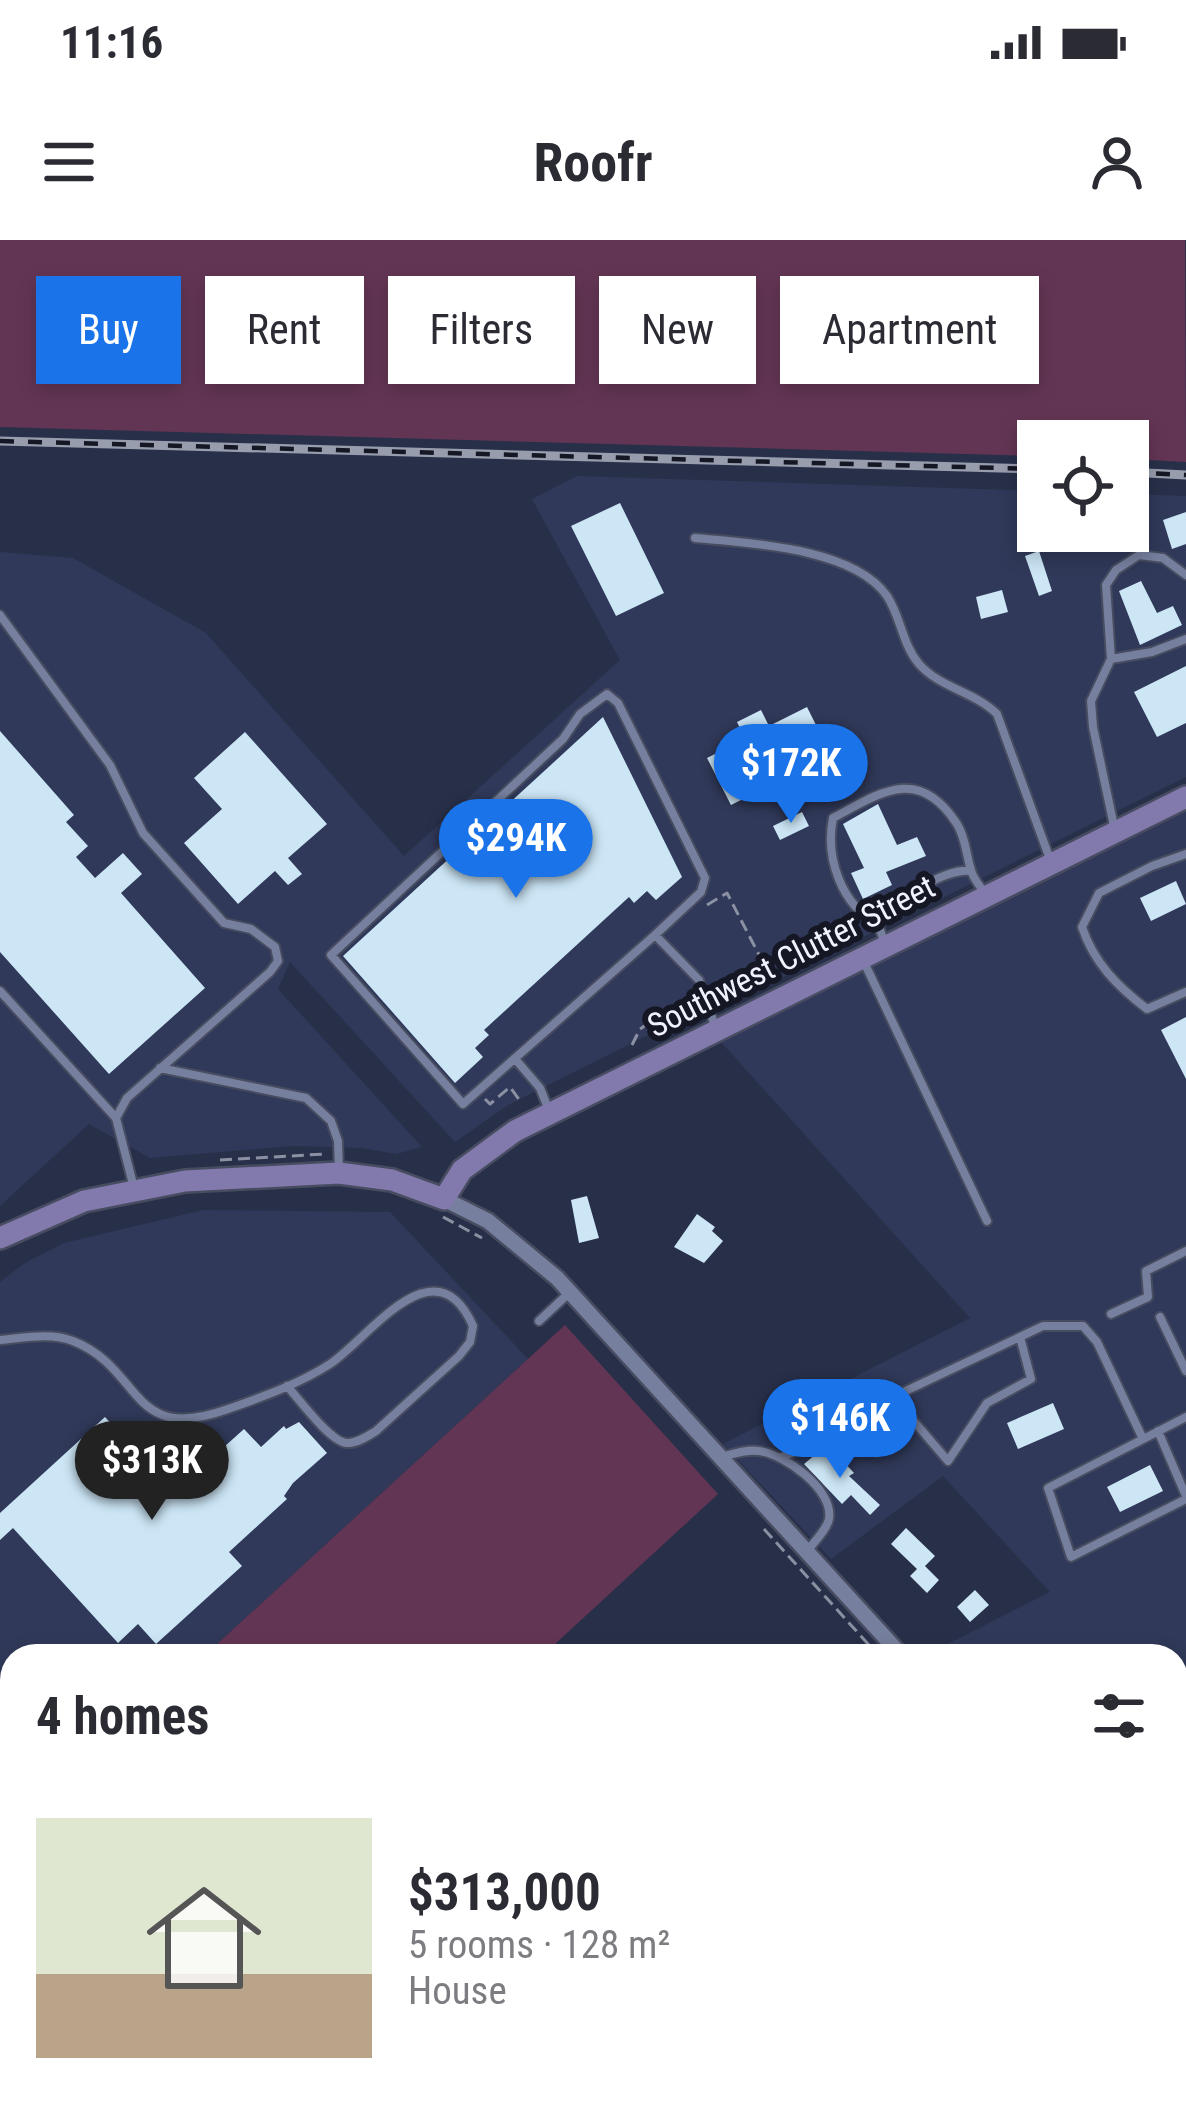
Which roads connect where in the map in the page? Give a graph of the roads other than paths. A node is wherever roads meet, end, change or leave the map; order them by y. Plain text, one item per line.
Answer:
1 (695, 538) dead end
2 (1186, 575) edge
3 (0, 615) edge
4 (1186, 639) edge
5 (1111, 659) junction
6 (1185, 799) edge
7 (1115, 832) junction
8 (1186, 854) edge
9 (1052, 863) junction
10 (971, 872) junction
11 (986, 896) junction
12 (655, 935) junction
13 (882, 935) junction
14 (862, 958) junction
15 (0, 991) edge
16 (1186, 992) edge
17 (716, 1031) junction
18 (516, 1060) junction
19 (160, 1069) junction
20 (550, 1113) junction
21 (116, 1118) junction
22 (339, 1173) junction
23 (134, 1189) junction
24 (444, 1208) junction
25 (987, 1221) dead end
26 (0, 1238) edge
27 (1186, 1250) edge
28 (570, 1292) junction
29 (1111, 1315) dead end
30 (1160, 1317) dead end
31 (539, 1321) dead end
32 (1020, 1337) junction
33 (0, 1340) edge
34 (1186, 1371) edge
35 (286, 1386) junction
36 (1186, 1417) edge
37 (1158, 1431) junction
38 (1143, 1439) junction
39 (877, 1452) dead end
40 (722, 1457) junction
41 (782, 1457) junction
42 (1186, 1497) edge
43 (807, 1551) junction
44 (891, 1644) edge

1 - 9 lane
2 - 5 lane
3 - 19 lane
4 - 5 lane
5 - 7 lane
6 - 7 street, Southwest Clutter Street
7 - 9 street, Southwest Clutter Street
8 - 16 lane
9 - 11 street, Southwest Clutter Street
10 - 11 lane
10 - 13 lane
10 - 13 lane
11 - 13 street, Southwest Clutter Street
12 - 17 lane
12 - 18 lane
12 - 18 lane
13 - 14 street, Southwest Clutter Street
14 - 17 street, Southwest Clutter Street
14 - 25 lane
15 - 21 lane
17 - 20 street, Southwest Clutter Street
18 - 20 lane
19 - 21 lane
19 - 22 lane
20 - 24 street, Southwest Clutter Street
21 - 23 lane
22 - 23 street
22 - 24 street
23 - 26 street
24 - 28 street
27 - 29 lane
28 - 31 lane
28 - 40 street
30 - 34 lane
32 - 32 lane
32 - 38 lane
33 - 35 lane
35 - 35 lane
36 - 37 lane
37 - 38 lane
37 - 42 lane
38 - 42 lane
39 - 41 lane
40 - 41 lane
40 - 43 street
41 - 43 lane
43 - 44 street

